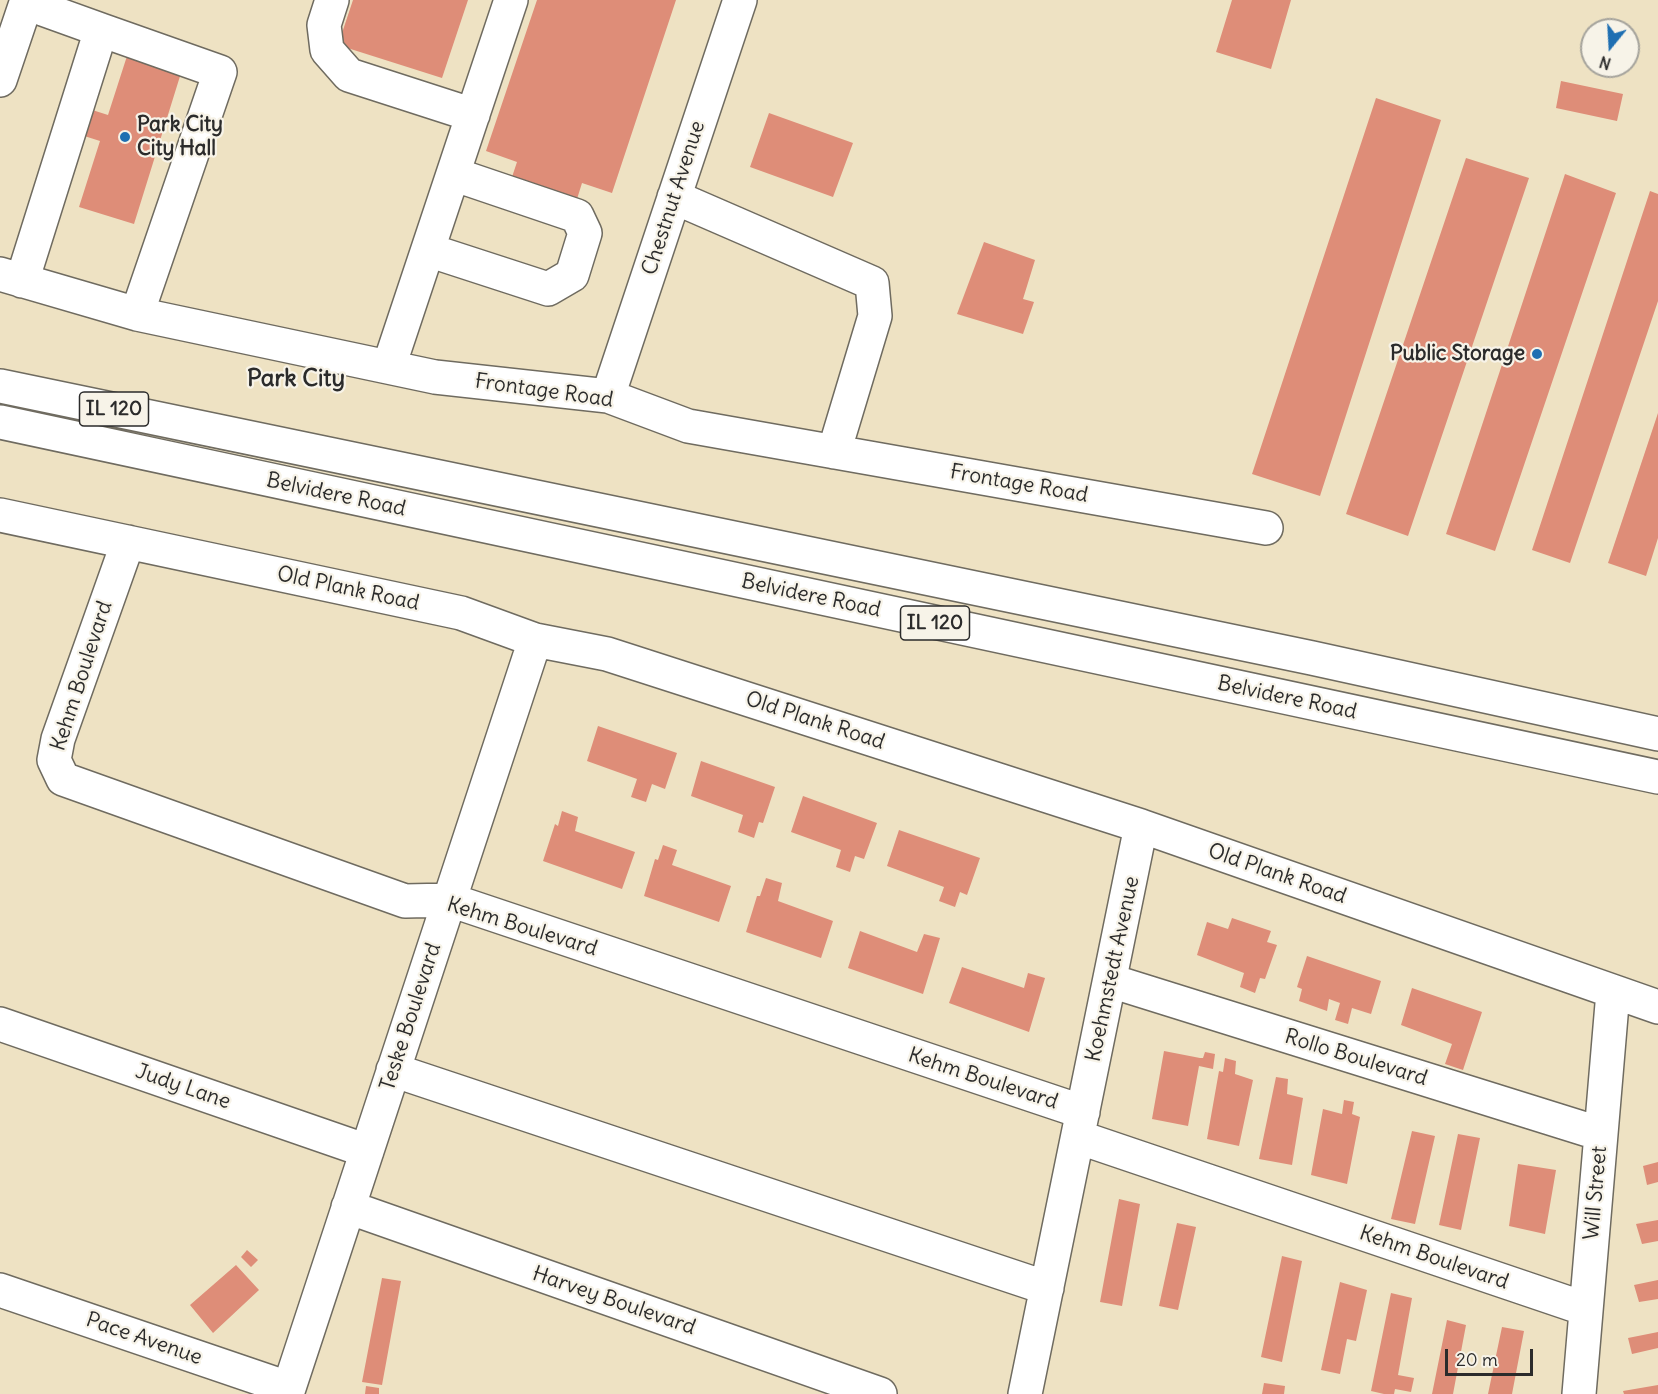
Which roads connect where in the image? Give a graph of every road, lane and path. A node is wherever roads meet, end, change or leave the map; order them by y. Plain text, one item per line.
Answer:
1 (332, 0) edge
2 (511, 0) edge
3 (740, 0) edge
4 (26, 2) edge
5 (101, 30) junction
6 (0, 80) edge
7 (473, 115) junction
8 (453, 174) junction
9 (674, 197) junction
10 (428, 250) junction
11 (11, 278) edge
12 (138, 314) junction
13 (389, 366) junction
14 (0, 386) edge
15 (608, 396) junction
16 (0, 422) edge
17 (834, 452) junction
18 (0, 515) edge
19 (1266, 528) dead end
20 (128, 542) junction
21 (535, 640) junction
22 (1658, 734) edge
23 (1658, 777) edge
24 (1141, 826) junction
25 (450, 900) junction
26 (1111, 981) junction
27 (1612, 992) junction
28 (1658, 1007) edge
29 (0, 1024) edge
30 (393, 1070) junction
31 (1080, 1125) junction
32 (1601, 1134) junction
33 (367, 1151) junction
34 (348, 1207) junction
35 (1047, 1288) junction
36 (0, 1290) edge
37 (1586, 1309) junction
38 (287, 1391) edge
39 (880, 1394) edge
40 (1025, 1394) edge
41 (1580, 1394) edge

1 - 7 street
2 - 7 street
3 - 9 street, Chestnut Avenue
4 - 5 street
4 - 6 street
5 - 11 street
5 - 12 street
7 - 8 street
8 - 10 street
8 - 10 street
9 - 15 street, Chestnut Avenue
9 - 17 street
10 - 13 street
11 - 12 street, Frontage Road
12 - 13 street, Frontage Road
13 - 15 street, Frontage Road
14 - 22 street, Belvidere Road / IL 120
15 - 17 street, Frontage Road
16 - 23 street, Belvidere Road / IL 120
17 - 19 street, Frontage Road
18 - 20 street, Old Plank Road
20 - 21 street, Old Plank Road
20 - 25 street, Kehm Boulevard
21 - 24 street, Old Plank Road
21 - 25 street, Teske Boulevard
24 - 26 street, Koehmstedt Avenue
24 - 27 street, Old Plank Road
25 - 30 street, Teske Boulevard
25 - 31 street, Kehm Boulevard
26 - 31 street, Koehmstedt Avenue
26 - 32 street, Rollo Boulevard
27 - 28 street, Old Plank Road
27 - 32 street, Will Street
29 - 33 street, Judy Lane
30 - 33 street, Teske Boulevard
30 - 35 street
31 - 35 street, Koehmstedt Avenue
31 - 37 street, Kehm Boulevard
32 - 37 street, Will Street
33 - 34 street, Teske Boulevard
34 - 38 street, Teske Boulevard
34 - 39 street, Harvey Boulevard
35 - 40 street, Koehmstedt Avenue
36 - 38 street, Pace Avenue
37 - 41 street, Will Street

